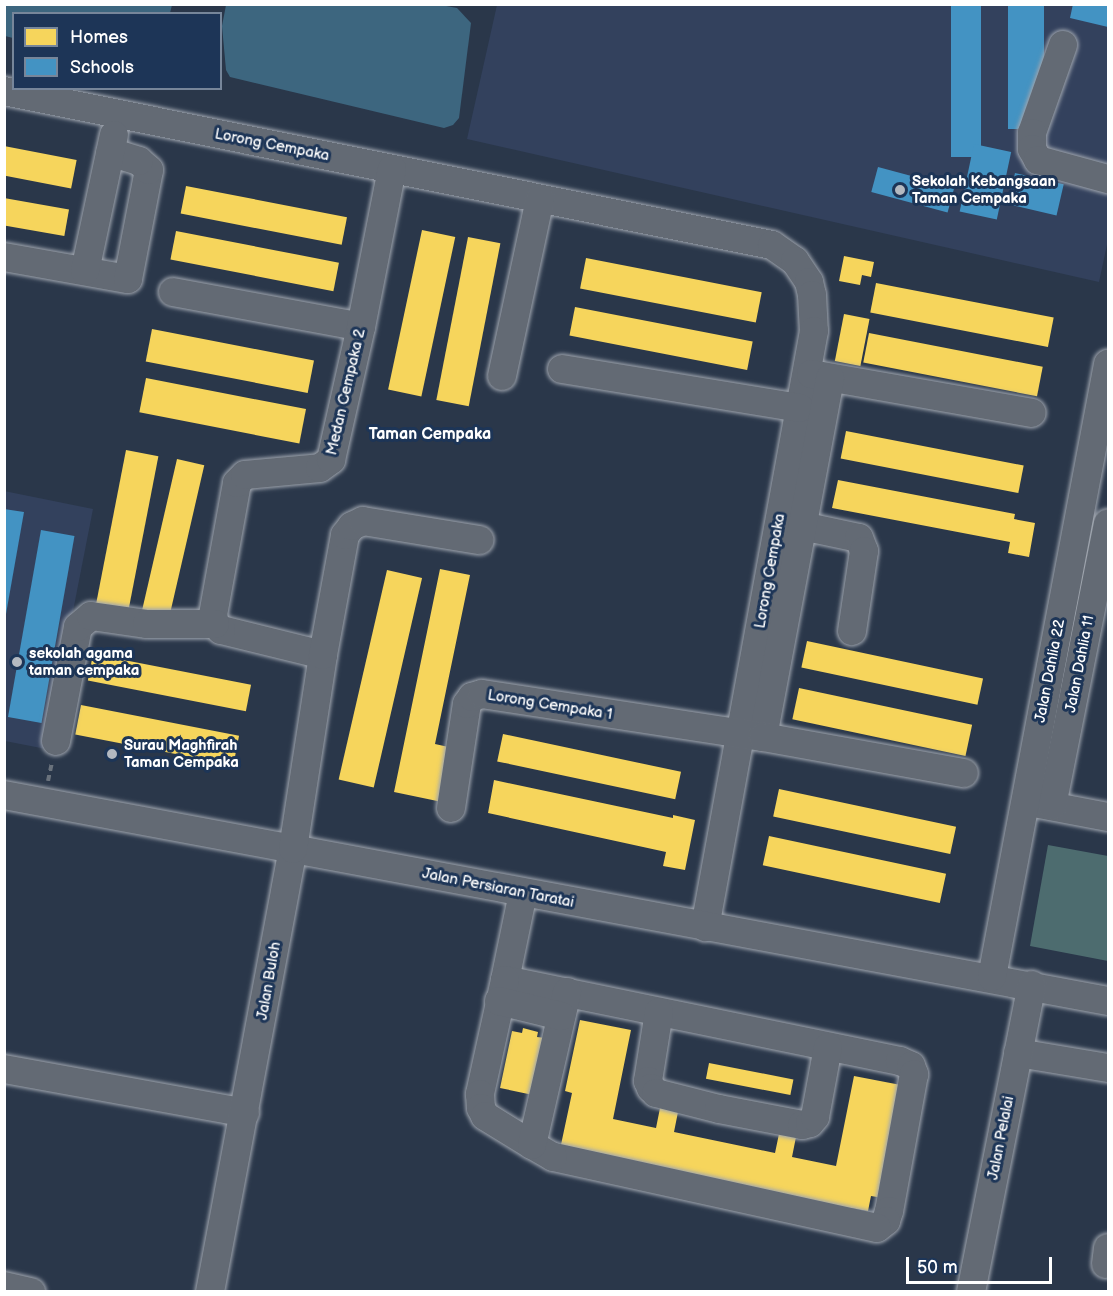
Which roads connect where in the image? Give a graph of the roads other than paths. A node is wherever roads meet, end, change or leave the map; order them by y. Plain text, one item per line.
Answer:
1 (1063, 45) dead end
2 (4, 91) edge
3 (118, 114) junction
4 (110, 152) junction
5 (392, 169) junction
6 (1108, 179) edge
7 (540, 199) junction
8 (4, 257) edge
9 (85, 271) junction
10 (173, 292) dead end
11 (361, 327) junction
12 (1108, 364) edge
13 (562, 369) dead end
14 (818, 375) junction
15 (502, 376) dead end
16 (800, 408) junction
17 (1032, 413) dead end
18 (1101, 440) edge
19 (1108, 523) edge
20 (802, 526) junction
21 (479, 540) dead end
22 (215, 624) junction
23 (852, 631) dead end
24 (323, 655) junction
25 (751, 736) junction
26 (56, 741) road end
27 (964, 774) dead end
28 (4, 795) edge
29 (1039, 804) junction
30 (451, 808) dead end
31 (1108, 817) edge
32 (293, 849) junction
33 (523, 893) junction
34 (705, 927) junction
35 (992, 978) junction
36 (1032, 986) junction
37 (502, 990) junction
38 (1108, 1001) edge
39 (564, 1004) junction
40 (659, 1012) junction
41 (828, 1047) junction
42 (1018, 1053) junction
43 (1108, 1068) edge
44 (4, 1069) edge
45 (245, 1113) junction
46 (532, 1145) junction
47 (4, 1286) edge
48 (31, 1292) edge
49 (210, 1292) edge
50 (971, 1292) edge

1 - 6 street
2 - 3 street, Lorong Cempaka
3 - 4 street
3 - 5 street, Lorong Cempaka
4 - 9 street
4 - 9 street
5 - 7 street, Lorong Cempaka
5 - 11 street, Medan Cempaka 2
7 - 14 street, Lorong Cempaka
7 - 15 street
8 - 9 street
10 - 11 street
11 - 22 street, Medan Cempaka 2
12 - 18 street, Jalan Dahlia 22
13 - 16 street
14 - 16 street, Lorong Cempaka
14 - 17 street
14 - 20 street
16 - 25 street, Lorong Cempaka
18 - 29 street, Jalan Dahlia 22
19 - 29 street, Jalan Dahlia 11
20 - 23 street
20 - 25 street
21 - 24 street
22 - 24 street
22 - 26 street
24 - 32 street
25 - 27 street
25 - 30 street, Lorong Cempaka 1
25 - 34 street, Lorong Cempaka
28 - 32 street, Jalan Persiaran Taratai
29 - 31 street
29 - 35 street, Jalan Dahlia 22
32 - 33 street, Jalan Persiaran Taratai
32 - 45 street, Jalan Buloh
33 - 34 street, Jalan Persiaran Taratai
33 - 37 street
34 - 35 street, Jalan Persiaran Taratai
35 - 36 street, Jalan Persiaran Taratai
36 - 38 street, Jalan Persiaran Taratai
36 - 42 street, Jalan Pelalai
37 - 39 street
37 - 46 street
39 - 40 street
39 - 46 street
40 - 41 street
40 - 41 street
41 - 46 street
42 - 43 street
42 - 50 street, Jalan Pelalai
44 - 45 street
45 - 49 street, Jalan Buloh
47 - 48 street

